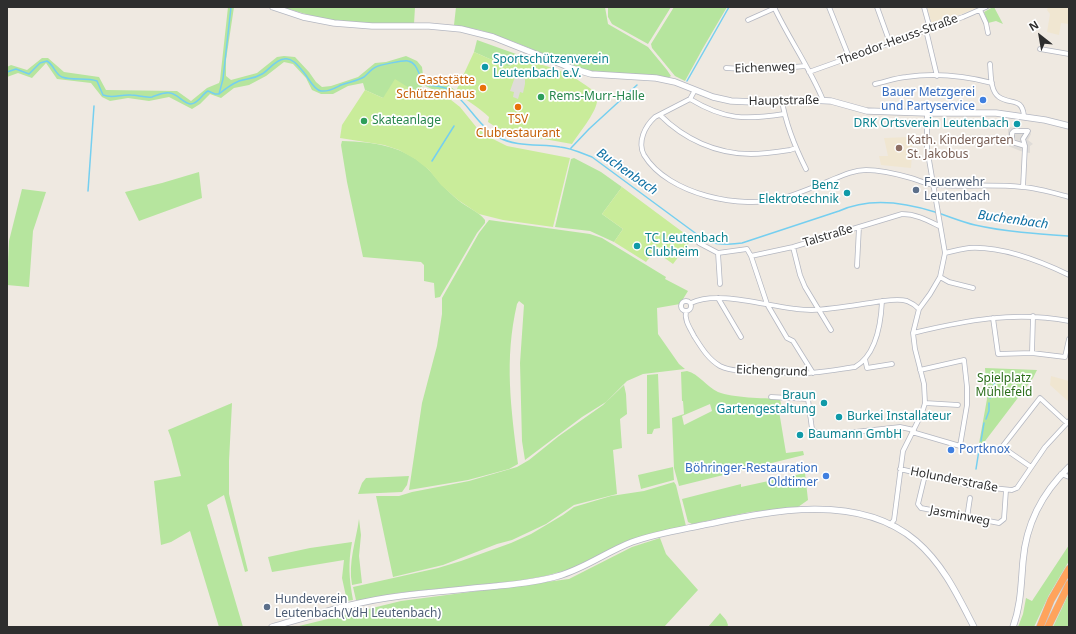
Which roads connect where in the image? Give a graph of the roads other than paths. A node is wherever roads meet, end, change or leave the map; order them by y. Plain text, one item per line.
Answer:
1 (273, 7) edge
2 (775, 7) edge
3 (829, 7) edge
4 (877, 7) edge
5 (924, 7) edge
6 (986, 7) edge
7 (980, 10) junction
8 (748, 20) dead end
9 (928, 30) junction
10 (988, 33) dead end
11 (890, 43) junction
12 (1040, 49) dead end
13 (1069, 54) edge
14 (849, 57) junction
15 (990, 64) dead end
16 (805, 66) junction
17 (726, 68) dead end
18 (809, 72) junction
19 (937, 76) junction
20 (992, 83) junction
21 (875, 84) dead end
22 (695, 90) junction
23 (690, 99) junction
24 (823, 100) junction
25 (782, 101) junction
26 (927, 113) junction
27 (784, 114) junction
28 (660, 115) junction
29 (1024, 116) junction
30 (1069, 126) edge
31 (1025, 146) junction
32 (796, 148) junction
33 (806, 169) dead end
34 (933, 185) junction
35 (1023, 187) junction
36 (1069, 197) edge
37 (939, 226) junction
38 (859, 227) junction
39 (699, 243) dead end
40 (793, 247) junction
41 (718, 253) junction
42 (945, 253) junction
43 (751, 256) junction
44 (857, 266) dead end
45 (1069, 275) edge
46 (940, 277) junction
47 (720, 284) dead end
48 (973, 288) dead end
49 (718, 298) junction
50 (882, 301) junction
51 (691, 303) junction
52 (767, 304) junction
53 (919, 309) junction
54 (819, 310) junction
55 (686, 311) junction
56 (1033, 316) junction
57 (993, 318) junction
58 (1069, 322) edge
59 (831, 330) dead end
60 (913, 333) junction
61 (741, 337) dead end
62 (1069, 339) edge
63 (1032, 353) junction
64 (865, 359) junction
65 (892, 364) dead end
66 (920, 370) junction
67 (813, 373) junction
68 (771, 397) dead end
69 (925, 403) junction
70 (958, 405) dead end
71 (1068, 422) edge
72 (913, 431) junction
73 (1069, 466) edge
74 (1030, 467) junction
75 (900, 469) junction
76 (1061, 474) junction
77 (925, 475) junction
78 (1069, 477) edge
79 (1006, 490) junction
80 (970, 498) dead end
81 (967, 518) junction
82 (890, 525) junction
83 (1069, 569) edge
84 (1069, 584) edge
85 (272, 627) edge
86 (974, 627) edge
87 (1012, 627) edge
88 (1040, 627) edge
89 (1048, 627) edge

1 - 22 street, Hauptstraße
2 - 8 street
2 - 16 street
3 - 14 street
4 - 11 street
5 - 9 street
6 - 7 street, Theodor-Heuss-Straße
7 - 9 street, Theodor-Heuss-Straße
7 - 10 street
9 - 11 street, Theodor-Heuss-Straße
9 - 19 street
11 - 14 street, Theodor-Heuss-Straße
12 - 13 street
14 - 18 street, Theodor-Heuss-Straße
15 - 20 street
16 - 17 street, Eichenweg
16 - 18 street
18 - 24 street
19 - 20 street
19 - 21 street
20 - 29 street
22 - 23 street
22 - 25 street, Hauptstraße
23 - 27 street
23 - 28 street
24 - 25 street, Hauptstraße
24 - 26 street, Hauptstraße
25 - 27 street
26 - 29 street, Hauptstraße
26 - 34 street
27 - 32 street
28 - 32 street
28 - 34 street
29 - 30 street, Hauptstraße
31 - 31 street
31 - 35 street
32 - 33 street
34 - 35 street
34 - 37 street
35 - 36 street
37 - 38 street, Talstraße
37 - 42 street
38 - 40 street, Talstraße
38 - 44 street
39 - 41 street
40 - 43 street, Talstraße
40 - 54 street
41 - 43 street
41 - 47 street
42 - 45 street
42 - 46 street
43 - 52 street
46 - 48 street
46 - 53 street
49 - 51 street
49 - 52 street
49 - 61 street
50 - 53 street
50 - 54 street
50 - 64 street
51 - 55 street
51 - 55 street
52 - 54 street
52 - 67 street
53 - 60 street
54 - 59 street
55 - 67 street, Eichengrund
56 - 57 street
56 - 58 street
56 - 63 street
57 - 60 street
57 - 63 street
60 - 66 street
62 - 63 street
64 - 65 street
64 - 67 street, Eichengrund
66 - 69 street
66 - 72 street
68 - 72 street
69 - 70 street
69 - 72 street
71 - 74 street, Holunderstraße
71 - 74 street
72 - 75 street
73 - 76 street
74 - 79 street, Holunderstraße
75 - 77 street, Holunderstraße
75 - 82 street
76 - 78 street
76 - 87 street
77 - 79 street, Holunderstraße
77 - 81 street, Jasminweg
79 - 81 street, Jasminweg
80 - 81 street, Holunderstraße
82 - 85 street
82 - 86 street
83 - 88 highway
84 - 89 highway

